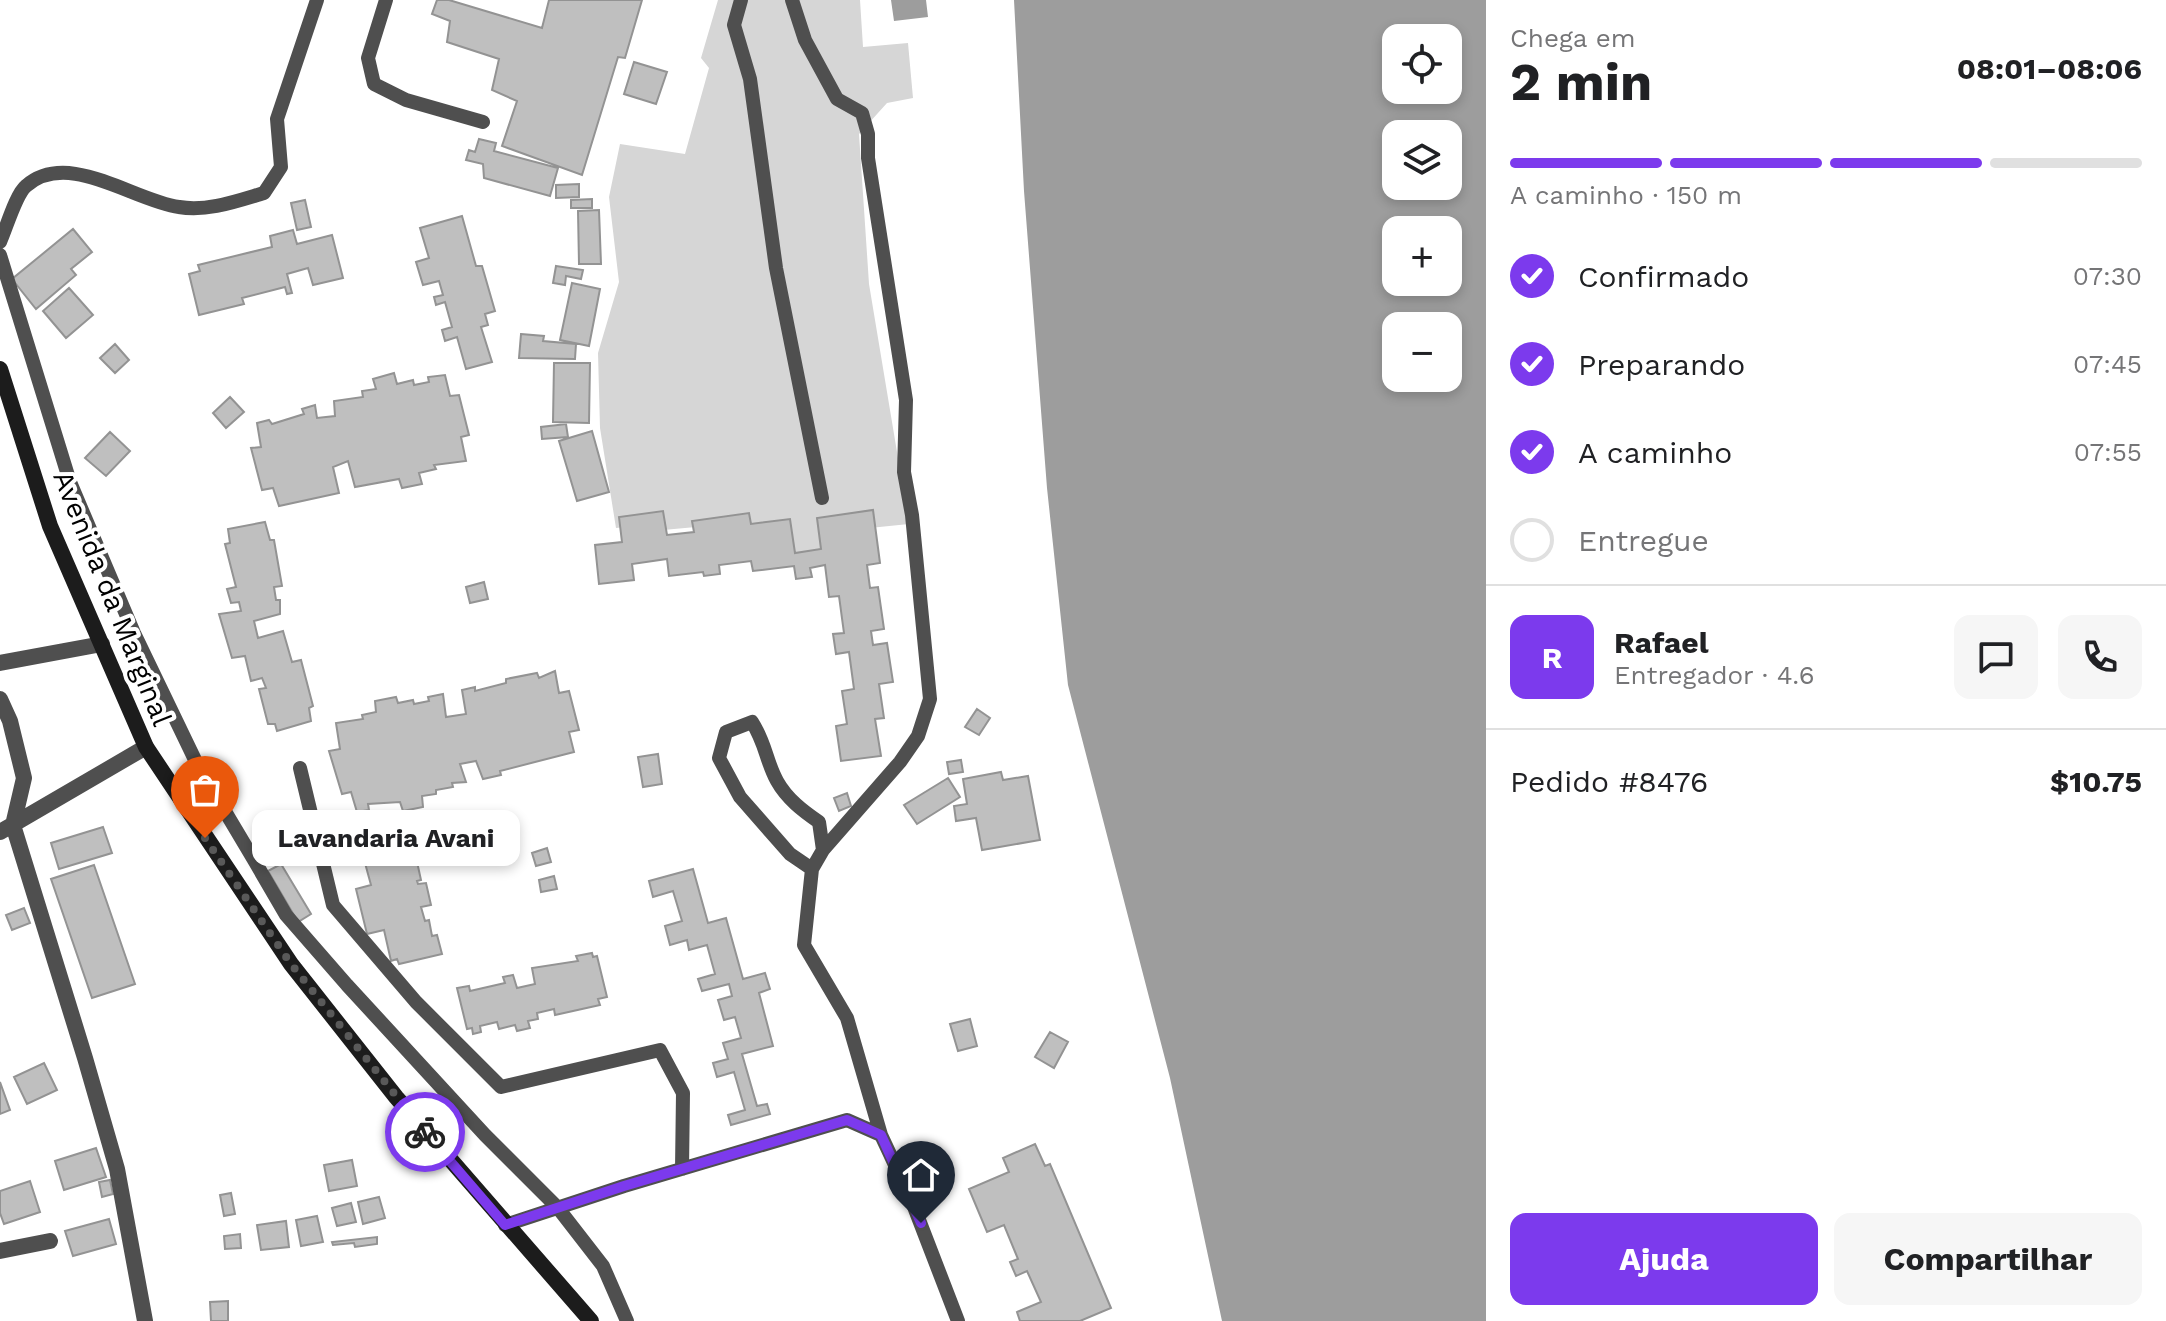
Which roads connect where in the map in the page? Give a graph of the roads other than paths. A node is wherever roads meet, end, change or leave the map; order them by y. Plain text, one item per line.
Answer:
1 (317, 0) edge
2 (386, 0) edge
3 (741, 0) edge
4 (792, 0) edge
5 (483, 122) dead end
6 (0, 242) edge
7 (0, 255) edge
8 (0, 369) edge
9 (822, 498) dead end
10 (102, 644) junction
11 (0, 663) edge
12 (0, 699) edge
13 (146, 747) junction
14 (300, 768) dead end
15 (6, 828) edge
16 (823, 850) junction
17 (812, 869) junction
18 (881, 1135) junction
19 (682, 1169) junction
20 (558, 1208) junction
21 (505, 1225) junction
22 (50, 1241) dead end
23 (0, 1251) edge
24 (145, 1321) edge
25 (591, 1321) edge
26 (627, 1321) edge
27 (958, 1321) edge

1 - 6 lane
2 - 5 lane
3 - 9 lane
4 - 16 lane
7 - 20 lane
8 - 10 main road, Avenida da Marginal
10 - 11 street
10 - 13 main road, Avenida da Marginal
12 - 15 street
13 - 15 street
13 - 21 main road, Avenida da Marginal
14 - 19 lane
15 - 24 street
16 - 17 lane
16 - 17 lane
17 - 18 lane
18 - 19 lane
18 - 27 lane
19 - 20 lane
20 - 21 lane
20 - 26 lane
21 - 25 main road, Avenida da Marginal
22 - 23 street

